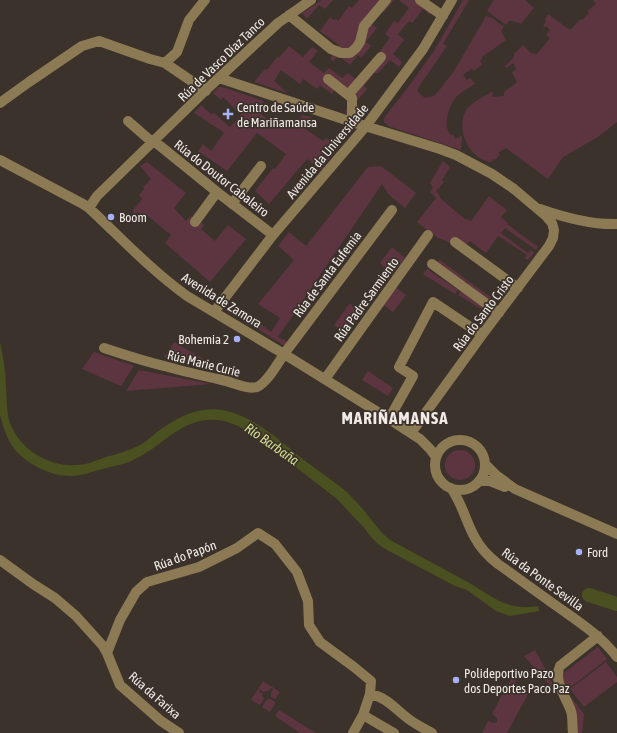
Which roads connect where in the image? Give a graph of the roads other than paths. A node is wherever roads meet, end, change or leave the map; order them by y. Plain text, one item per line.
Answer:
1 (205, 0) edge
2 (311, 0) edge
3 (386, 0) edge
4 (420, 0) edge
5 (452, 0) edge
6 (289, 15) junction
7 (443, 16) junction
8 (382, 57) dead end
9 (165, 62) junction
10 (219, 78) junction
11 (328, 79) dead end
12 (206, 91) junction
13 (348, 95) junction
14 (0, 103) edge
15 (128, 121) dead end
16 (352, 122) junction
17 (366, 126) junction
18 (153, 142) junction
19 (0, 160) edge
20 (260, 166) dead end
21 (217, 192) junction
22 (232, 204) junction
23 (89, 208) junction
24 (536, 208) junction
25 (392, 210) dead end
26 (195, 222) dead end
27 (617, 224) edge
28 (273, 235) junction
29 (428, 235) dead end
30 (454, 242) dead end
31 (432, 264) dead end
32 (518, 288) junction
33 (214, 312) junction
34 (499, 313) junction
35 (482, 335) junction
36 (104, 348) dead end
37 (284, 354) junction
38 (325, 379) junction
39 (389, 418) junction
40 (410, 433) junction
41 (420, 439) junction
42 (447, 444) junction
43 (436, 457) junction
44 (485, 464) junction
45 (479, 481) junction
46 (451, 488) junction
47 (467, 488) junction
48 (515, 489) junction
49 (466, 514) junction
50 (617, 534) edge
51 (0, 560) edge
52 (598, 636) junction
53 (107, 653) junction
54 (617, 657) edge
55 (370, 694) junction
56 (363, 715) junction
57 (179, 733) edge
58 (353, 733) edge
59 (394, 733) edge
60 (432, 733) edge
61 (573, 733) edge

1 - 9 street
2 - 6 street, Rúa de Vasco Díaz Tanco
3 - 6 street
4 - 7 street
5 - 7 street, Avenida da Universidade
6 - 10 street, Rúa de Vasco Díaz Tanco
7 - 17 street, Avenida da Universidade
8 - 13 street
9 - 12 street
9 - 14 street
10 - 12 street, Rúa de Vasco Díaz Tanco
10 - 16 street, Rúa do Santo Cristo
11 - 13 street
12 - 18 street, Rúa de Vasco Díaz Tanco
13 - 16 street
15 - 18 street
16 - 17 street, Rúa do Santo Cristo
17 - 24 street, Rúa do Santo Cristo
17 - 28 street, Avenida da Universidade
18 - 21 street, Rúa do Doutor Cabaleiro
18 - 23 street, Rúa de Vasco Díaz Tanco
19 - 23 street, Avenida de Zamora
20 - 22 street
21 - 22 street, Rúa do Doutor Cabaleiro
21 - 26 street
22 - 28 street, Rúa do Doutor Cabaleiro
23 - 33 street, Avenida de Zamora
24 - 27 street
24 - 32 street, Rúa do Santo Cristo
25 - 37 street, Rúa de Santa Eufemia
28 - 33 street, Avenida da Universidade
29 - 38 street, Rúa Padre Sarmiento
30 - 32 street
31 - 34 street
32 - 34 street, Rúa do Santo Cristo
33 - 37 street, Avenida de Zamora
34 - 35 street, Rúa do Santo Cristo
35 - 39 street
35 - 40 street, Rúa do Santo Cristo
36 - 37 street, Rúa Marie Curie
37 - 38 street, Avenida de Zamora
38 - 39 street, Avenida de Zamora
39 - 40 street, Avenida de Zamora
40 - 41 street, Avenida de Zamora
41 - 42 street, Avenida de Zamora
41 - 43 street, Avenida de Zamora
42 - 43 street
42 - 44 street, Avenida de Zamora
43 - 46 street
44 - 45 street
44 - 48 street, Avenida de Zamora
45 - 47 street
45 - 48 street
46 - 47 street
46 - 49 street, Rúa da Ponte Sevilla
47 - 49 street, Rúa da Ponte Sevilla
48 - 50 street
49 - 52 street, Rúa da Ponte Sevilla
51 - 53 street, Rúa da Farixa
52 - 54 street, Rúa da Ponte Sevilla
52 - 61 street
53 - 55 street, Rúa do Papón
53 - 57 street, Rúa da Farixa
55 - 56 street
55 - 60 street
56 - 58 street
56 - 59 street

